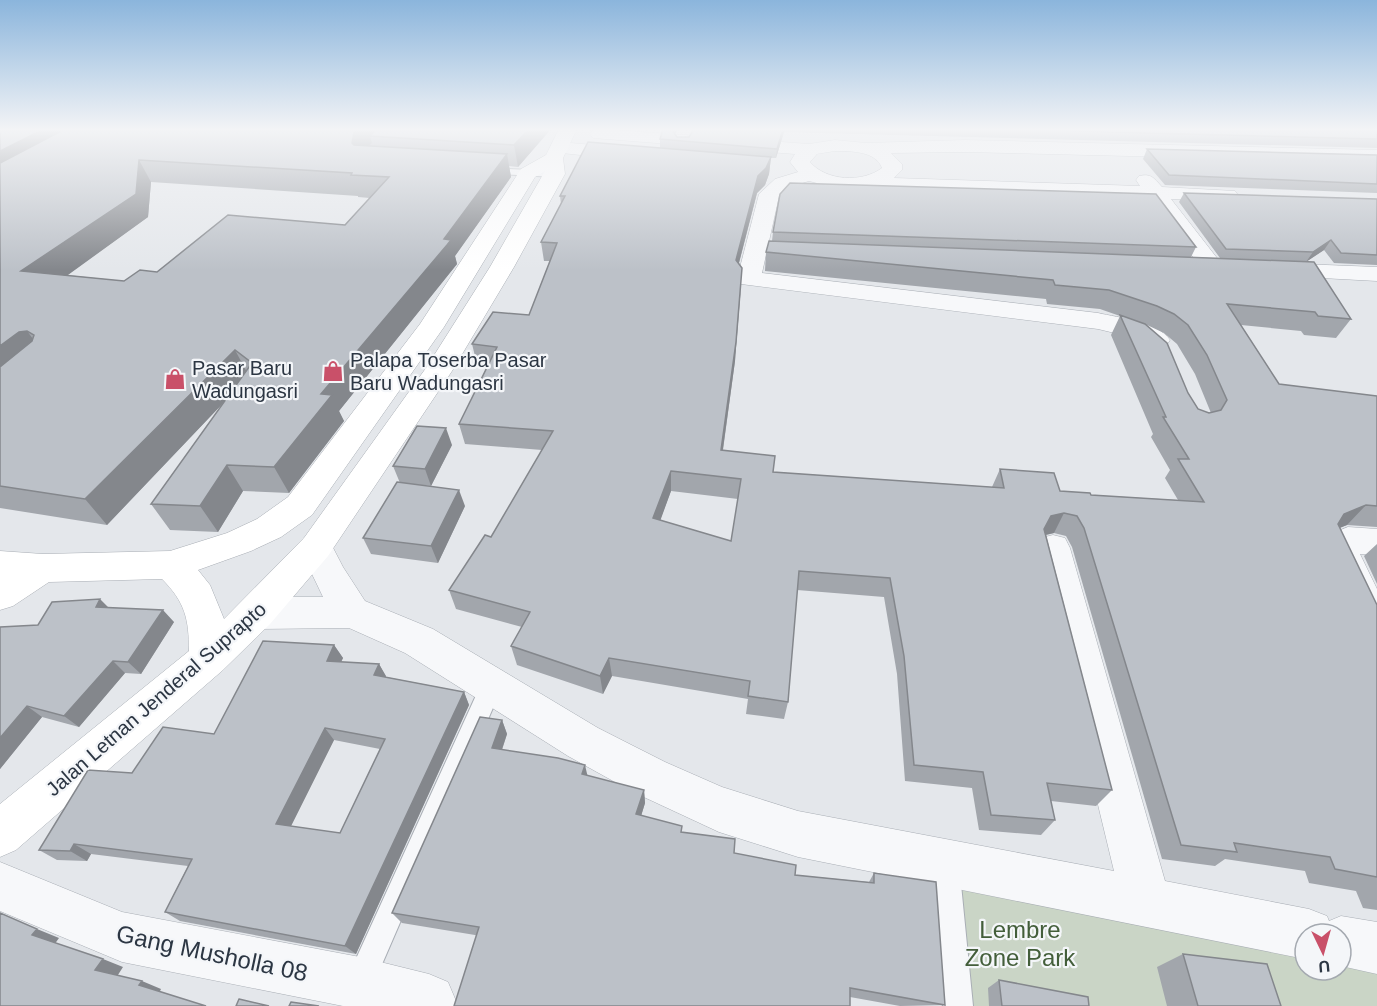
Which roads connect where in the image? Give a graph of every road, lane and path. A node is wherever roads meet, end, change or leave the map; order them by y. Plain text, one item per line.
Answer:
1 (538, 176) edge
2 (544, 176) edge
3 (797, 176) edge
4 (817, 176) edge
5 (884, 176) edge
6 (1142, 176) edge
7 (865, 183) junction
8 (1155, 193) junction
9 (1249, 196) edge
10 (1189, 266) edge
11 (1212, 267) junction
12 (1377, 274) edge
13 (1174, 360) edge
14 (1377, 542) edge
15 (316, 547) junction
16 (1053, 548) dead end
17 (0, 565) edge
18 (170, 565) junction
19 (43, 568) junction
20 (0, 595) edge
21 (352, 612) junction
22 (257, 613) junction
23 (1377, 627) edge
24 (209, 658) junction
25 (491, 687) junction
26 (0, 834) edge
27 (946, 862) junction
28 (0, 886) edge
29 (1146, 901) junction
30 (1293, 931) edge
31 (1353, 943) edge
32 (1377, 948) edge
33 (360, 983) junction
34 (429, 1001) dead end
35 (958, 1006) edge

1 - 18 main road
2 - 15 main road, Jalan Letnan Jenderal Suprapto
3 - 13 street
4 - 7 street
5 - 7 street
6 - 8 street
7 - 8 street
8 - 9 street
8 - 11 street
10 - 11 street
11 - 12 street
14 - 23 street
15 - 21 street
15 - 22 main road, Jalan Letnan Jenderal Suprapto
16 - 29 street
17 - 19 main road
18 - 19 main road
18 - 24 main road
19 - 20 main road
21 - 22 street
21 - 25 street
22 - 24 main road, Jalan Letnan Jenderal Suprapto
24 - 26 main road, Jalan Letnan Jenderal Suprapto
25 - 27 street
25 - 33 lane
27 - 29 street
27 - 35 lane
28 - 33 street, Gang Musholla 08
29 - 30 street
31 - 32 street
33 - 34 street, Gang Musholla 08

